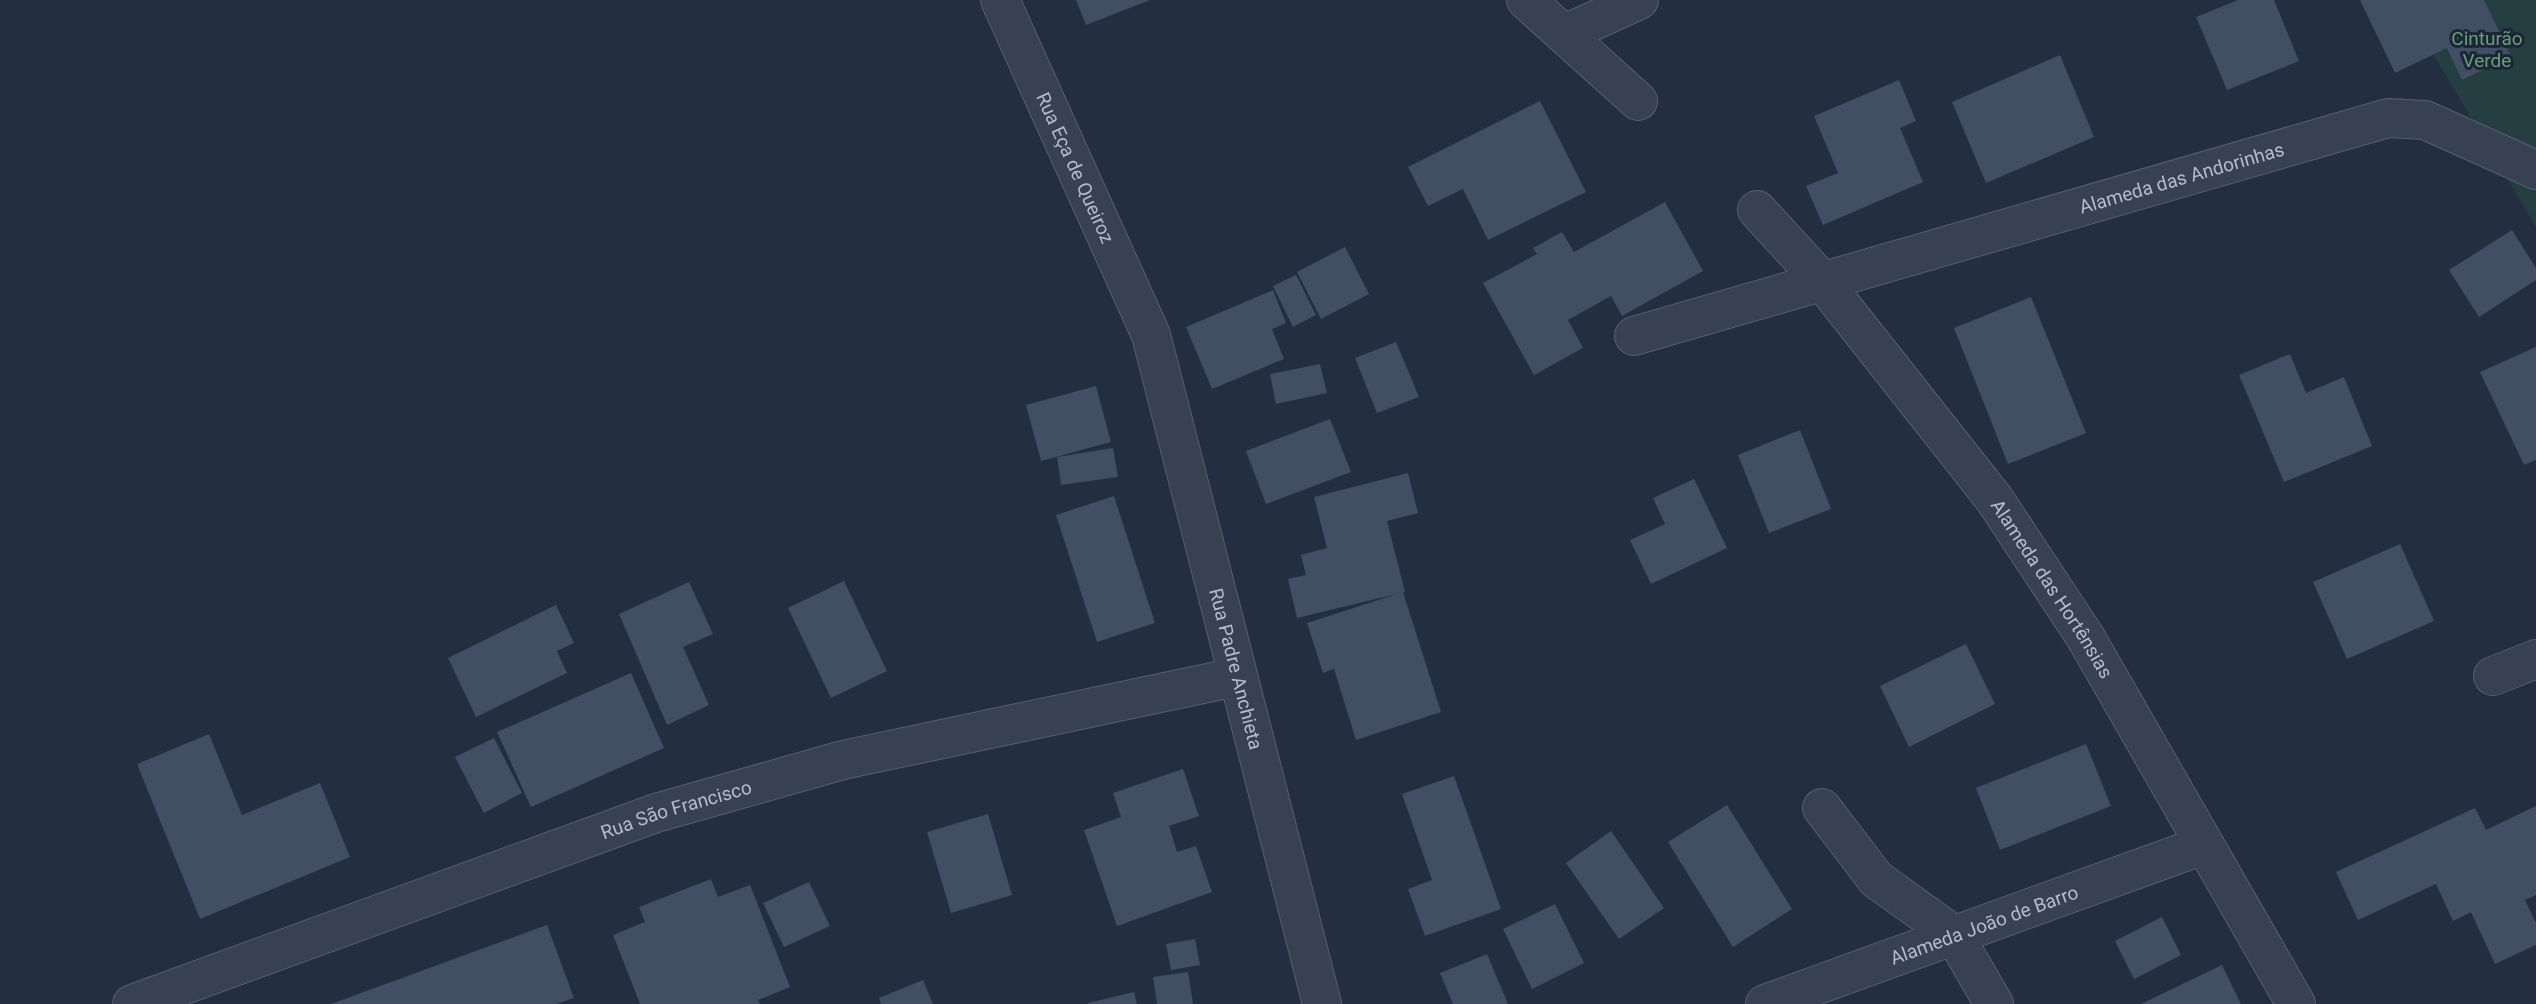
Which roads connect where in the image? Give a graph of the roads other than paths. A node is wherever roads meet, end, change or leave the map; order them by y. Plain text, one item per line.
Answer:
1 (1000, 0) edge
2 (1526, 0) edge
3 (1639, 0) edge
4 (1565, 34) junction
5 (1638, 101) dead end
6 (2536, 170) edge
7 (1757, 210) dead end
8 (1823, 282) junction
9 (1150, 335) joint
10 (1634, 336) dead end
11 (2536, 659) edge
12 (1236, 677) junction
13 (2493, 677) dead end
14 (1822, 808) dead end
15 (2204, 845) junction
16 (1954, 935) junction
17 (132, 1004) edge
18 (1322, 1004) edge
19 (1765, 1004) edge
20 (1994, 1004) edge
21 (2296, 1004) edge

1 - 9 street, Rua Eça de Queiroz
2 - 4 street
3 - 4 street
4 - 5 street
6 - 8 street, Alameda das Andorinhas
7 - 8 street, Alameda das Hortênsias
8 - 10 street, Alameda das Andorinhas
8 - 15 street, Alameda das Hortênsias
9 - 12 street, Rua Padre Anchieta
11 - 13 street
12 - 17 street, Rua São Francisco
12 - 18 street, Rua Padre Anchieta
14 - 16 street
15 - 16 street, Alameda João de Barro
15 - 21 street, Alameda das Hortênsias
16 - 19 street, Alameda João de Barro
16 - 20 street

